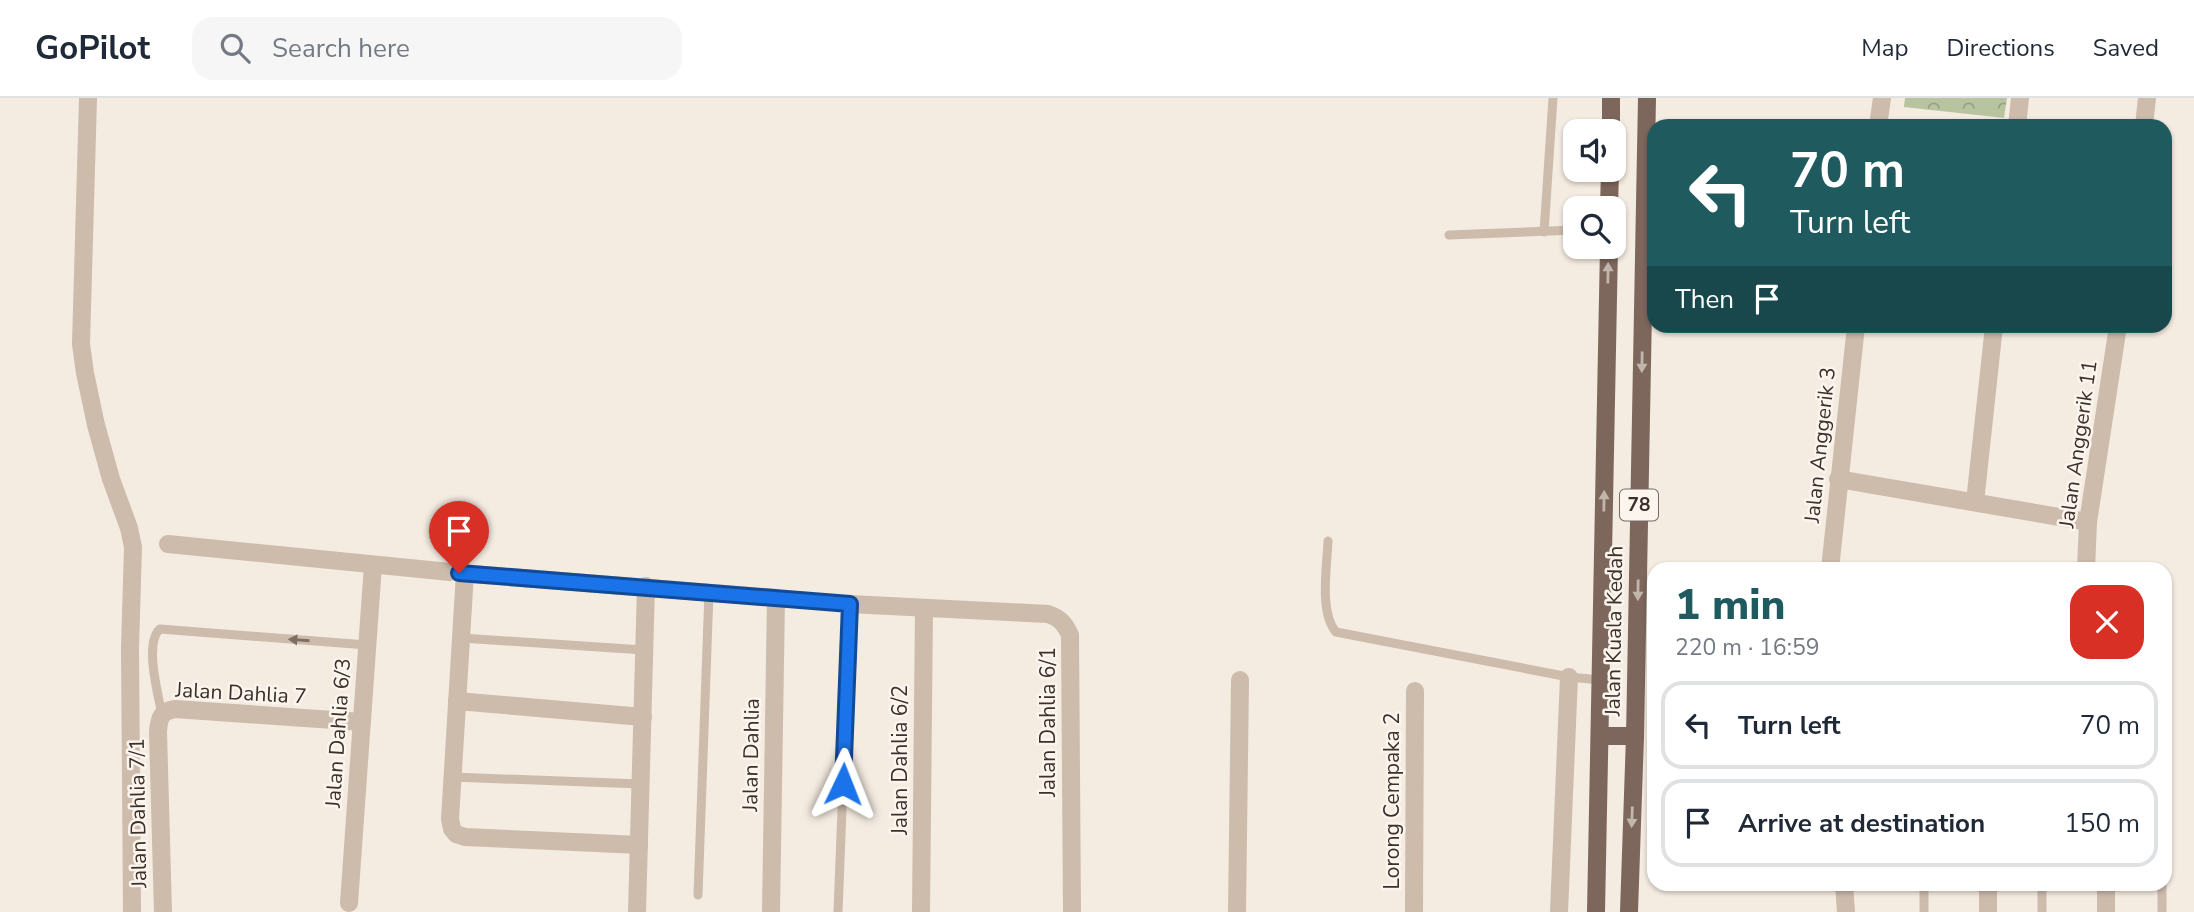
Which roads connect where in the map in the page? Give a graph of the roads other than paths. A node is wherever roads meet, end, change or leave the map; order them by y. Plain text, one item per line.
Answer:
1 (88, 98) edge
2 (1553, 98) edge
3 (1611, 98) edge
4 (1647, 98) edge
5 (1882, 98) edge
6 (2020, 98) edge
7 (2147, 98) edge
8 (1611, 119) edge
9 (1879, 119) edge
10 (2018, 119) edge
11 (2145, 119) edge
12 (1563, 231) edge
13 (1544, 232) junction
14 (1449, 235) dead end
15 (1609, 259) edge
16 (1855, 333) edge
17 (1993, 333) edge
18 (2117, 333) edge
19 (1838, 479) junction
20 (1975, 502) junction
21 (2088, 522) junction
22 (1328, 541) dead end
23 (168, 544) dead end
24 (1831, 562) edge
25 (2085, 562) edge
26 (373, 565) junction
27 (458, 573) junction
28 (646, 586) junction
29 (709, 592) junction
30 (776, 598) junction
31 (850, 604) junction
32 (924, 608) junction
33 (460, 638) junction
34 (367, 645) junction
35 (644, 650) junction
36 (1569, 677) junction
37 (1240, 680) dead end
38 (1602, 680) junction
39 (1415, 691) dead end
40 (457, 701) junction
41 (162, 714) junction
42 (643, 716) junction
43 (362, 722) junction
44 (1600, 736) junction
45 (1635, 736) junction
46 (452, 777) junction
47 (640, 784) junction
48 (639, 845) junction
49 (1844, 891) edge
50 (1924, 891) edge
51 (1988, 891) edge
52 (2042, 891) edge
53 (2106, 891) edge
54 (2162, 891) edge
55 (698, 895) dead end
56 (349, 903) dead end
57 (132, 912) edge
58 (163, 912) edge
59 (637, 912) edge
60 (771, 912) edge
61 (838, 912) edge
62 (921, 912) edge
63 (1072, 912) edge
64 (1237, 912) edge
65 (1414, 912) edge
66 (1559, 912) edge
67 (1596, 912) edge
68 (1629, 912) edge
69 (1846, 912) edge
70 (1924, 912) edge
71 (1988, 912) edge
72 (2042, 912) edge
73 (2106, 912) edge
74 (2162, 912) edge

1 - 57 street
2 - 13 lane
3 - 8 main road
4 -> 45 main road, Jalan Kuala Kedah / 78
5 - 9 street
6 - 10 street
7 - 11 street
12 - 13 lane
13 - 14 lane
38 -> 15 main road, Jalan Kuala Kedah / 78
16 - 19 street, Jalan Anggerik 3
17 - 20 street
18 - 21 street, Jalan Anggerik 11
19 - 20 street
19 - 24 street, Jalan Anggerik 3
20 - 21 street
21 - 25 street, Jalan Anggerik 11
22 - 36 lane
23 - 26 street
26 - 27 street
26 - 34 street, Jalan Dahlia 6/3
27 - 28 street
27 - 33 street
28 - 29 street
28 - 35 street
29 - 30 street
29 - 55 lane
30 - 31 lane
30 - 60 street, Jalan Dahlia
31 - 32 street, Jalan Dahlia 6/1
31 - 61 lane
32 - 62 street, Jalan Dahlia 6/2
32 - 63 street, Jalan Dahlia 6/1
33 - 35 lane
33 - 40 street
34 -> 41 lane
34 - 43 street, Jalan Dahlia 6/3
35 - 42 street
36 - 38 lane
36 - 66 street
37 - 64 street
38 - 44 main road, Jalan Kuala Kedah / 78
39 - 65 street, Lorong Cempaka 2
40 - 42 street
40 - 46 street
41 - 43 street, Jalan Dahlia 7
41 - 58 street, Jalan Dahlia 7/1
42 - 47 street
43 - 56 street, Jalan Dahlia 6/3
44 - 45 main road
44 - 67 main road, Jalan Kuala Kedah / 78
45 -> 68 main road, Jalan Kuala Kedah / 78
46 - 47 lane
46 - 48 street
47 - 48 street
48 - 59 street
49 - 69 street
50 - 70 lane
51 - 71 street
52 - 72 lane
53 - 73 street
54 - 74 lane

